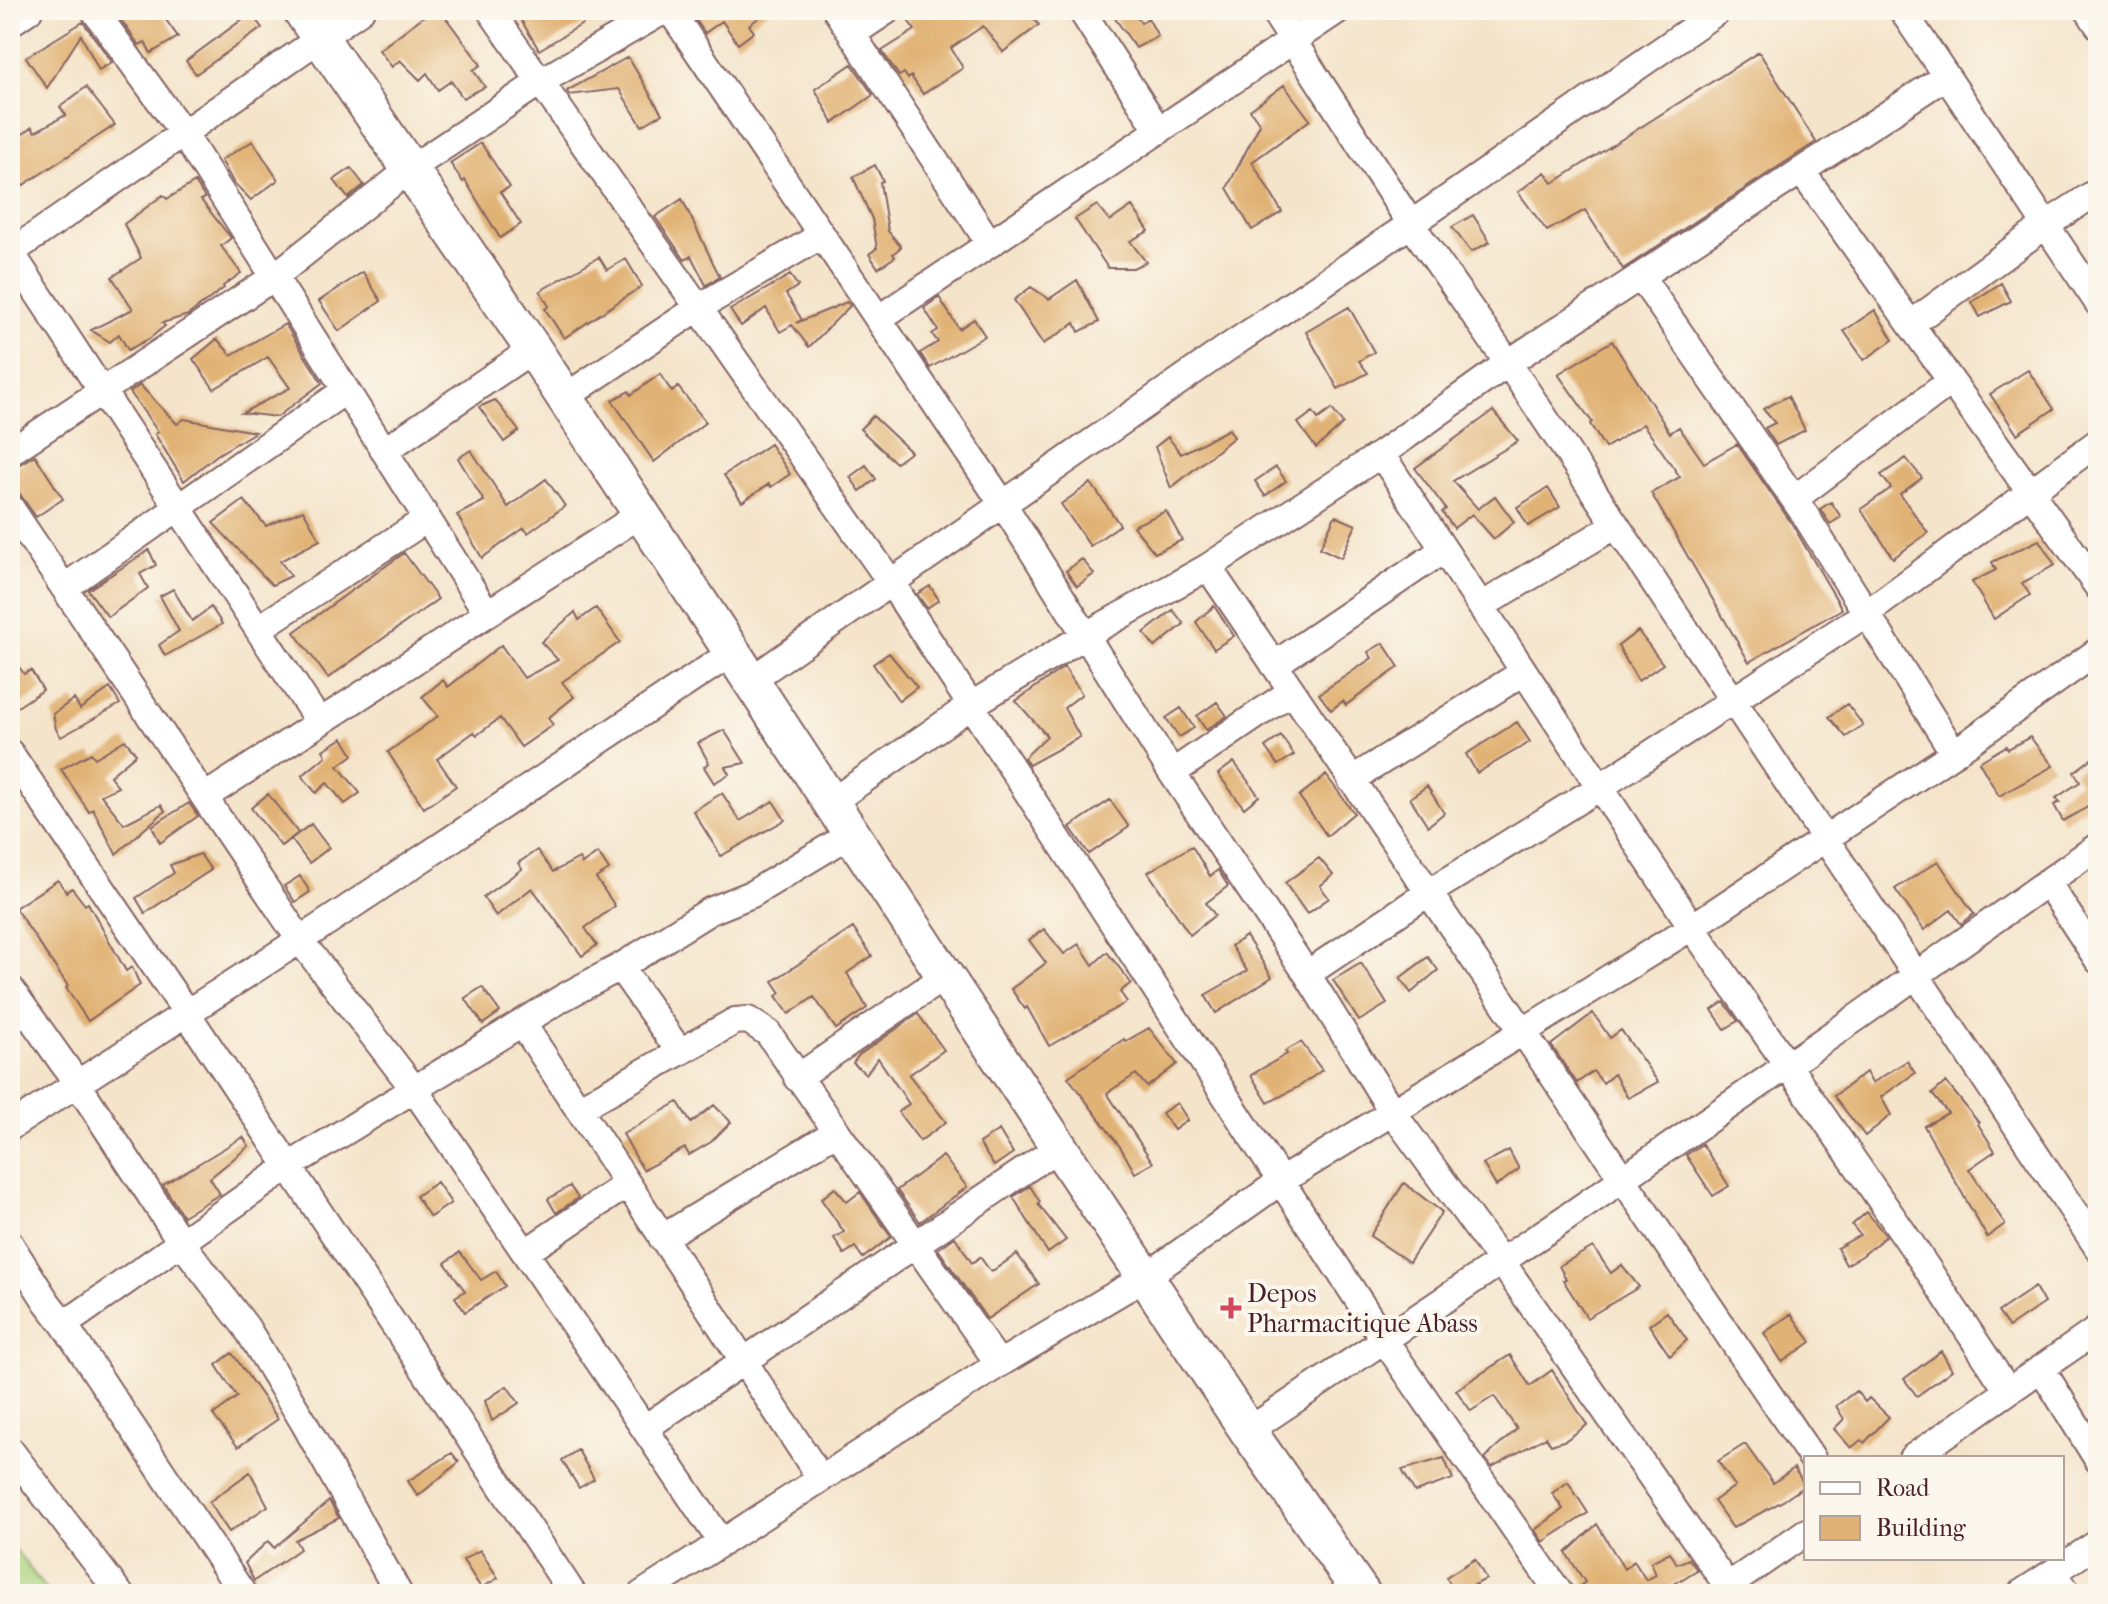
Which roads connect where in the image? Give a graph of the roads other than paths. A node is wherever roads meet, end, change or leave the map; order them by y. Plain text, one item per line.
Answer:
1 (29, 10) edge
2 (94, 10) edge
3 (361, 10) edge
4 (490, 10) edge
5 (668, 10) edge
6 (836, 10) edge
7 (888, 10) edge
8 (1081, 10) edge
9 (1273, 10) edge
10 (1338, 10) edge
11 (1719, 10) edge
12 (1902, 10) edge
13 (2088, 10) edge
14 (10, 23) edge
15 (311, 24) edge
16 (2098, 25) edge
17 (852, 34) junction
18 (1293, 41) junction
19 (1946, 76) junction
20 (540, 82) junction
21 (1159, 131) junction
22 (183, 133) junction
23 (410, 169) junction
24 (1802, 172) junction
25 (2098, 191) edge
26 (1411, 224) junction
27 (2046, 225) junction
28 (822, 235) junction
29 (990, 244) junction
30 (10, 252) edge
31 (274, 277) junction
32 (1641, 277) junction
33 (2098, 303) edge
34 (698, 308) junction
35 (878, 319) junction
36 (1911, 324) junction
37 (533, 349) junction
38 (1508, 363) junction
39 (1951, 381) junction
40 (346, 390) junction
41 (102, 392) junction
42 (564, 398) junction
43 (2098, 442) edge
44 (384, 451) junction
45 (10, 452) edge
46 (1381, 454) junction
47 (2031, 492) junction
48 (1794, 499) junction
49 (1003, 504) junction
50 (10, 507) edge
51 (178, 507) junction
52 (641, 514) junction
53 (427, 519) junction
54 (1616, 525) junction
55 (1443, 550) junction
56 (1208, 567) junction
57 (892, 584) junction
58 (65, 587) junction
59 (2098, 587) edge
60 (1481, 606) junction
61 (487, 613) junction
62 (1867, 613) junction
63 (258, 629) junction
64 (1086, 635) junction
65 (2098, 651) edge
66 (1274, 665) junction
67 (742, 666) junction
68 (1524, 672) junction
69 (1292, 691) junction
70 (1734, 700) junction
71 (970, 706) junction
72 (319, 722) junction
73 (10, 753) edge
74 (1954, 753) junction
75 (1172, 773) junction
76 (1351, 780) junction
77 (1600, 787) junction
78 (206, 796) junction
79 (830, 803) junction
80 (851, 834) junction
81 (1825, 840) junction
82 (2098, 846) edge
83 (2047, 882) junction
84 (1428, 893) junction
85 (1692, 927) junction
86 (300, 940) junction
87 (2098, 960) edge
88 (620, 967) junction
89 (1917, 973) junction
90 (1307, 974) junction
91 (945, 976) junction
92 (10, 988) edge
93 (186, 1012) junction
94 (522, 1023) junction
95 (1522, 1031) junction
96 (680, 1052) junction
97 (1786, 1066) junction
98 (797, 1078) junction
99 (77, 1083) junction
100 (414, 1089) junction
101 (578, 1109) junction
102 (1393, 1113) junction
103 (10, 1127) edge
104 (836, 1132) junction
105 (1059, 1147) junction
106 (289, 1166) junction
107 (1622, 1179) junction
108 (1281, 1181) junction
109 (626, 1185) junction
110 (662, 1238) junction
111 (181, 1242) junction
112 (10, 1244) edge
113 (915, 1244) junction
114 (2098, 1248) edge
115 (526, 1252) junction
116 (1501, 1261) junction
117 (1147, 1276) junction
118 (63, 1323) junction
119 (2098, 1329) edge
120 (1385, 1341) junction
121 (743, 1361) junction
122 (999, 1364) junction
123 (2041, 1368) junction
124 (2008, 1391) junction
125 (645, 1428) junction
126 (1248, 1431) junction
127 (10, 1450) edge
128 (1811, 1456) edge
129 (1915, 1456) edge
130 (2098, 1460) edge
131 (821, 1479) junction
132 (1804, 1534) edge
133 (722, 1543) junction
134 (2098, 1543) edge
135 (2054, 1572) junction
136 (1730, 1590) edge
137 (120, 1594) edge
138 (243, 1594) edge
139 (399, 1594) edge
140 (573, 1594) edge
141 (642, 1594) edge
142 (1362, 1594) edge
143 (1560, 1594) edge
144 (2020, 1594) edge
145 (2068, 1594) edge

1 - 14 street
2 - 22 street
3 - 15 street
4 - 20 street
5 - 20 street
5 - 28 street
6 - 17 street
7 - 17 street
8 - 21 street
9 - 18 street
10 - 18 street
11 - 26 street
12 - 19 street
13 - 16 street
15 - 22 street
15 - 23 main road
17 - 29 street
18 - 21 street
18 - 26 street
19 - 24 street
19 - 27 street
20 - 23 street
20 - 34 street
21 - 29 street
22 - 30 street
22 - 31 street
23 - 31 street
23 - 37 main road
24 - 32 street
24 - 36 street
25 - 27 street
26 - 38 street
26 - 49 street
27 - 33 street
27 - 36 street
28 - 34 street
28 - 35 street
29 - 35 street
30 - 41 street
31 - 40 street
31 - 41 street
32 - 38 street
32 - 48 street
34 - 42 street
34 - 57 street
35 - 49 street
36 - 39 street
37 - 42 main road
37 - 44 street
38 - 46 street
38 - 54 street
39 - 47 street
39 - 48 street
40 - 44 street
40 - 51 street
41 - 45 street
41 - 51 street
42 - 52 main road
43 - 47 street
44 - 53 street
46 - 55 street
46 - 56 street
47 - 59 street
47 - 62 street
48 - 62 street
49 - 57 street
49 - 64 street
50 - 58 street
51 - 58 street
51 - 63 street
52 - 61 street
52 - 67 main road
53 - 61 street
53 - 63 street
54 - 60 street
54 - 70 street
55 - 60 street
55 - 66 street
56 - 64 street
56 - 66 street
57 - 67 street
57 - 71 street
58 - 78 street
60 - 68 street
61 - 72 street
62 - 70 street
62 - 74 street
63 - 72 street
64 - 71 street
64 - 75 street
65 - 74 street
66 - 69 street
67 - 79 main road
67 - 86 street
68 - 76 street
68 - 77 street
69 - 75 street
69 - 76 street
70 - 77 street
70 - 81 street
71 - 79 street
71 - 108 street
72 - 78 street
73 - 93 street
74 - 81 street
75 - 90 street
76 - 84 street
77 - 84 street
77 - 85 street
78 - 86 street
79 - 80 main road
80 - 88 street
80 - 91 main road
81 - 85 street
81 - 89 street
82 - 83 street
83 - 87 street
83 - 89 street
84 - 90 street
84 - 95 street
85 - 95 street
85 - 97 street
86 - 93 street
86 - 100 street
88 - 94 street
88 - 96 street
89 - 97 street
89 - 114 street
90 - 102 street
91 - 98 street
91 - 105 main road
92 - 99 street
93 - 99 street
93 - 106 street
94 - 100 street
94 - 101 street
95 - 102 street
95 - 107 street
96 - 98 street
96 - 101 street
97 - 107 street
97 - 124 street
98 - 104 street
99 - 103 street
99 - 111 street
100 - 106 street
100 - 115 street
101 - 109 street
102 - 108 street
102 - 116 street
104 - 110 street
104 - 113 street
105 - 113 street
105 - 117 main road
106 - 111 street
106 - 140 street
107 - 116 street
107 - 128 street
108 - 117 street
108 - 120 street
109 - 110 street
109 - 115 street
110 - 121 street
111 - 118 street
111 - 139 street
112 - 118 street
113 - 121 street
113 - 122 street
115 - 125 street
116 - 120 street
116 - 136 street
117 - 122 street
117 - 126 main road
118 - 138 street
119 - 123 street
120 - 126 street
120 - 143 street
121 - 125 street
121 - 131 street
122 - 131 street
123 - 124 street
123 - 130 street
124 - 129 street
125 - 133 street
126 - 142 main road
127 - 137 street
131 - 133 street
132 - 136 street
133 - 141 street
134 - 135 street
135 - 144 street
135 - 145 street

